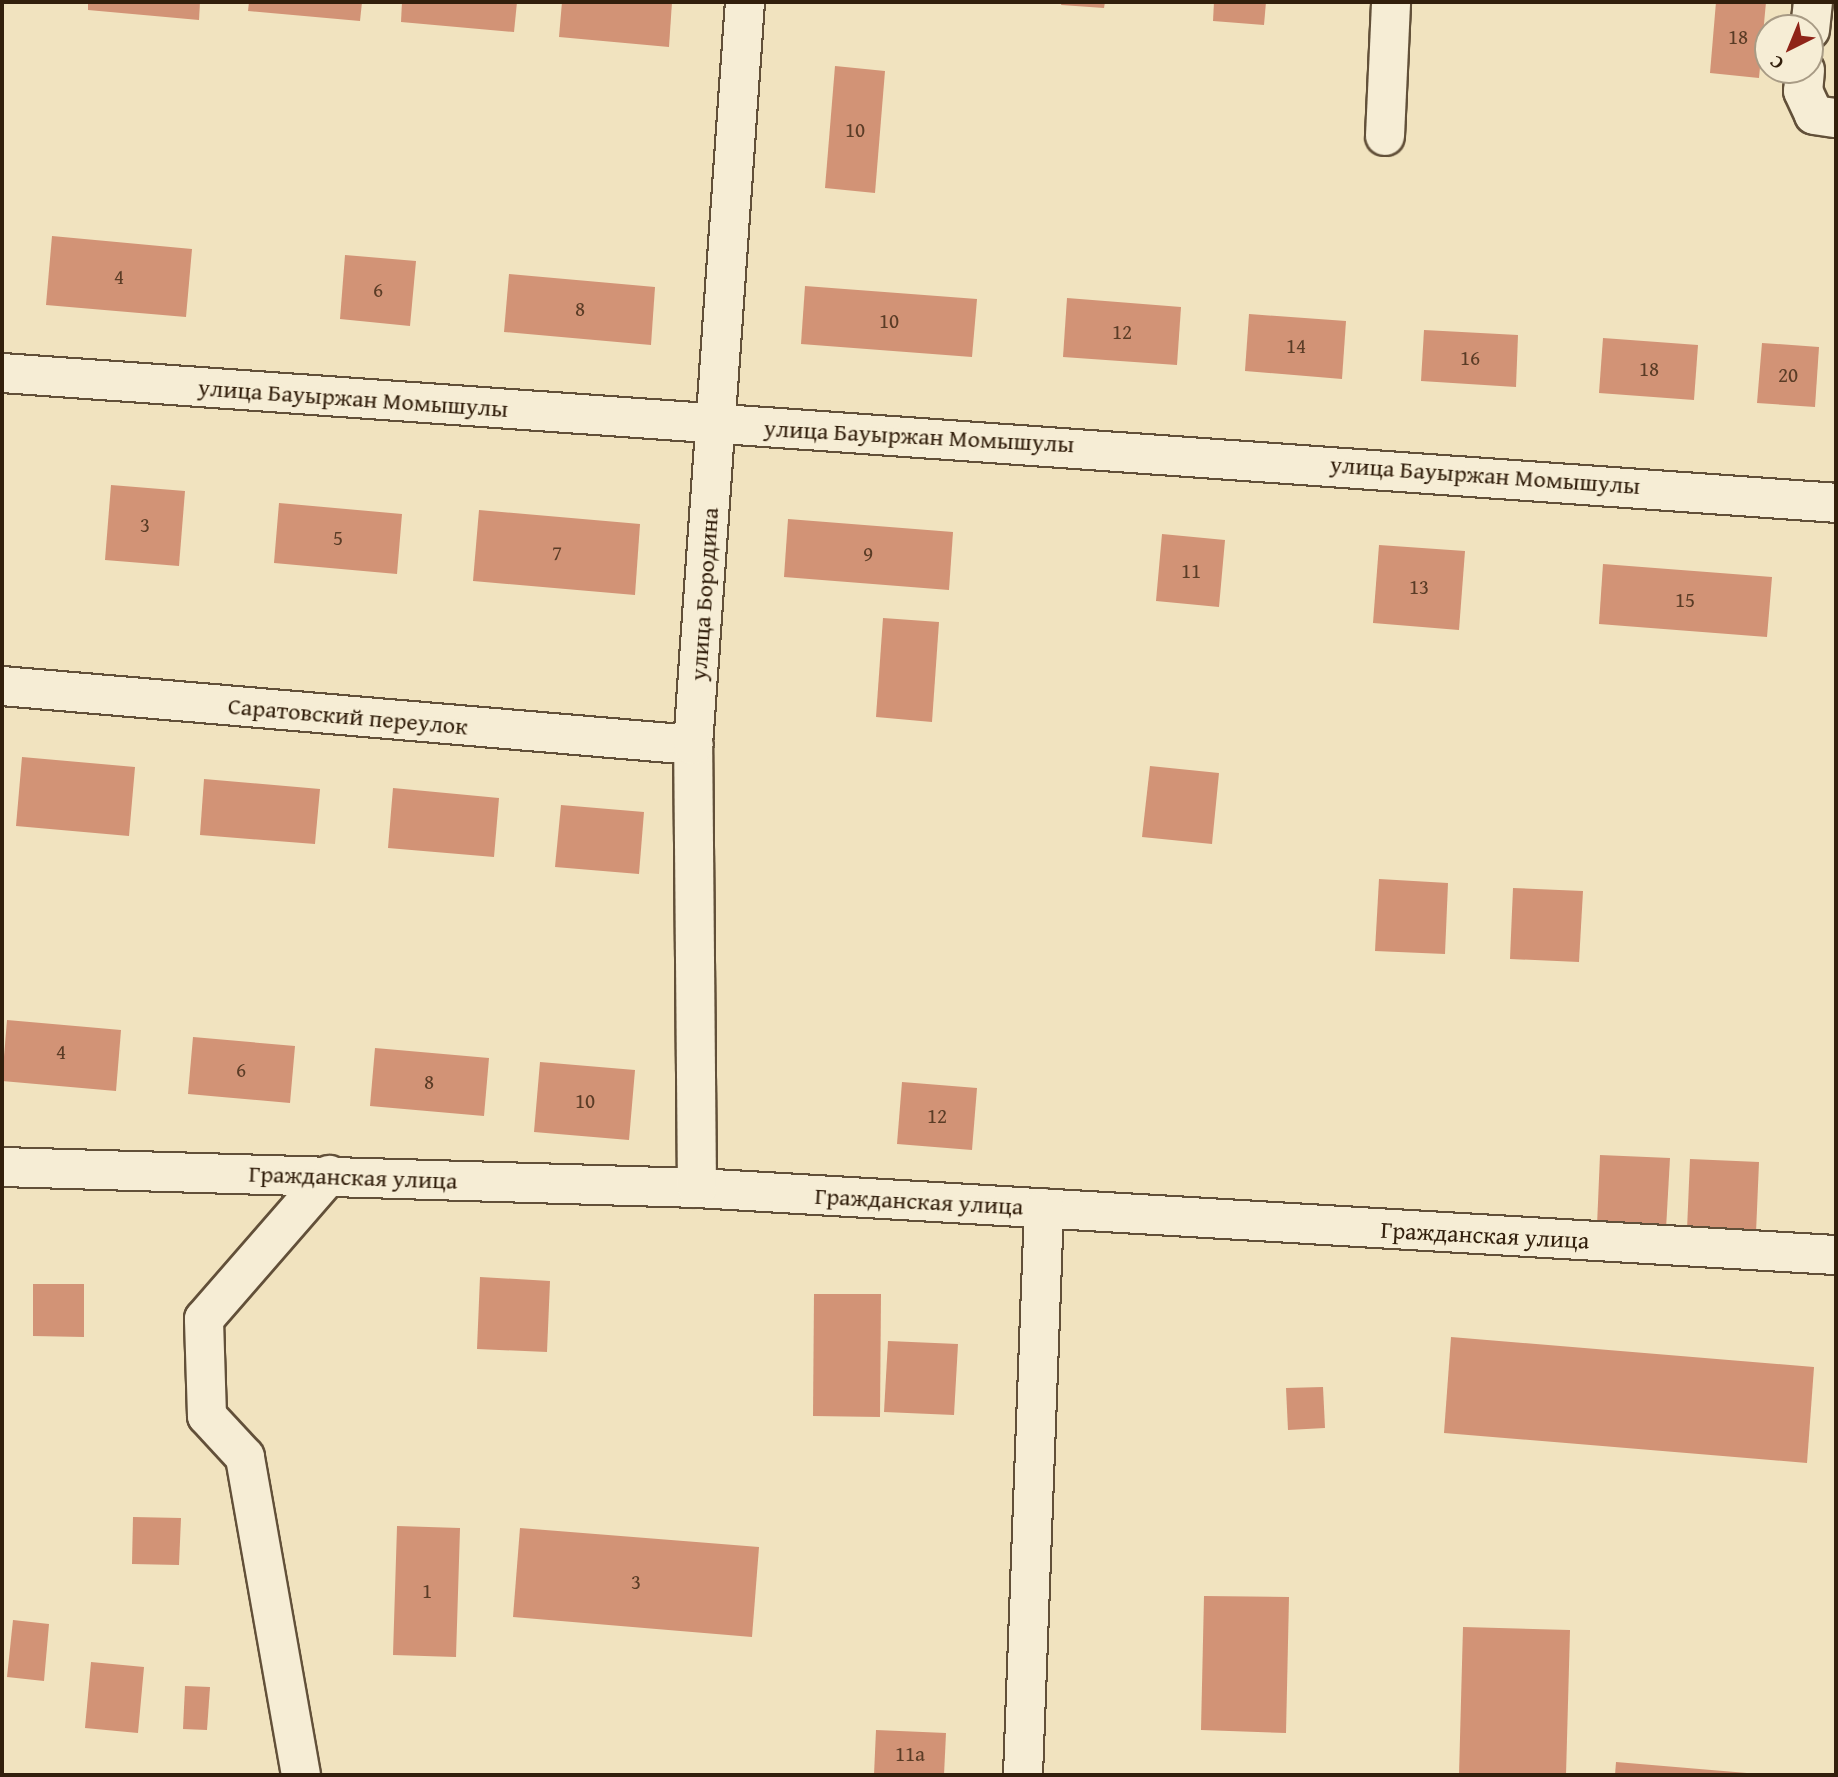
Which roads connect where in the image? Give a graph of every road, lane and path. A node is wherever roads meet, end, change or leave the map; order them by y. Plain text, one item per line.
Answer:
1 (745, 2) edge
2 (1391, 2) edge
3 (1804, 84) edge
4 (1836, 118) edge
5 (1385, 136) dead end
6 (2, 373) edge
7 (717, 424) junction
8 (1836, 503) edge
9 (2, 686) edge
10 (694, 745) junction
11 (2, 1167) edge
12 (329, 1175) junction
13 (697, 1188) junction
14 (1044, 1208) junction
15 (1836, 1255) edge
16 (301, 1775) edge
17 (1023, 1775) edge

1 - 7 street, улица Бородина
2 - 5 street
3 - 4 street
6 - 7 street, улица Бауыржан Момышулы
7 - 8 street, улица Бауыржан Момышулы
7 - 10 street, улица Бородина
9 - 10 street, Саратовский переулок
10 - 13 street, улица Бородина
11 - 12 street, Гражданская улица
12 - 13 street, Гражданская улица
12 - 16 street
13 - 14 street, Гражданская улица
14 - 15 street, Гражданская улица
14 - 17 street

